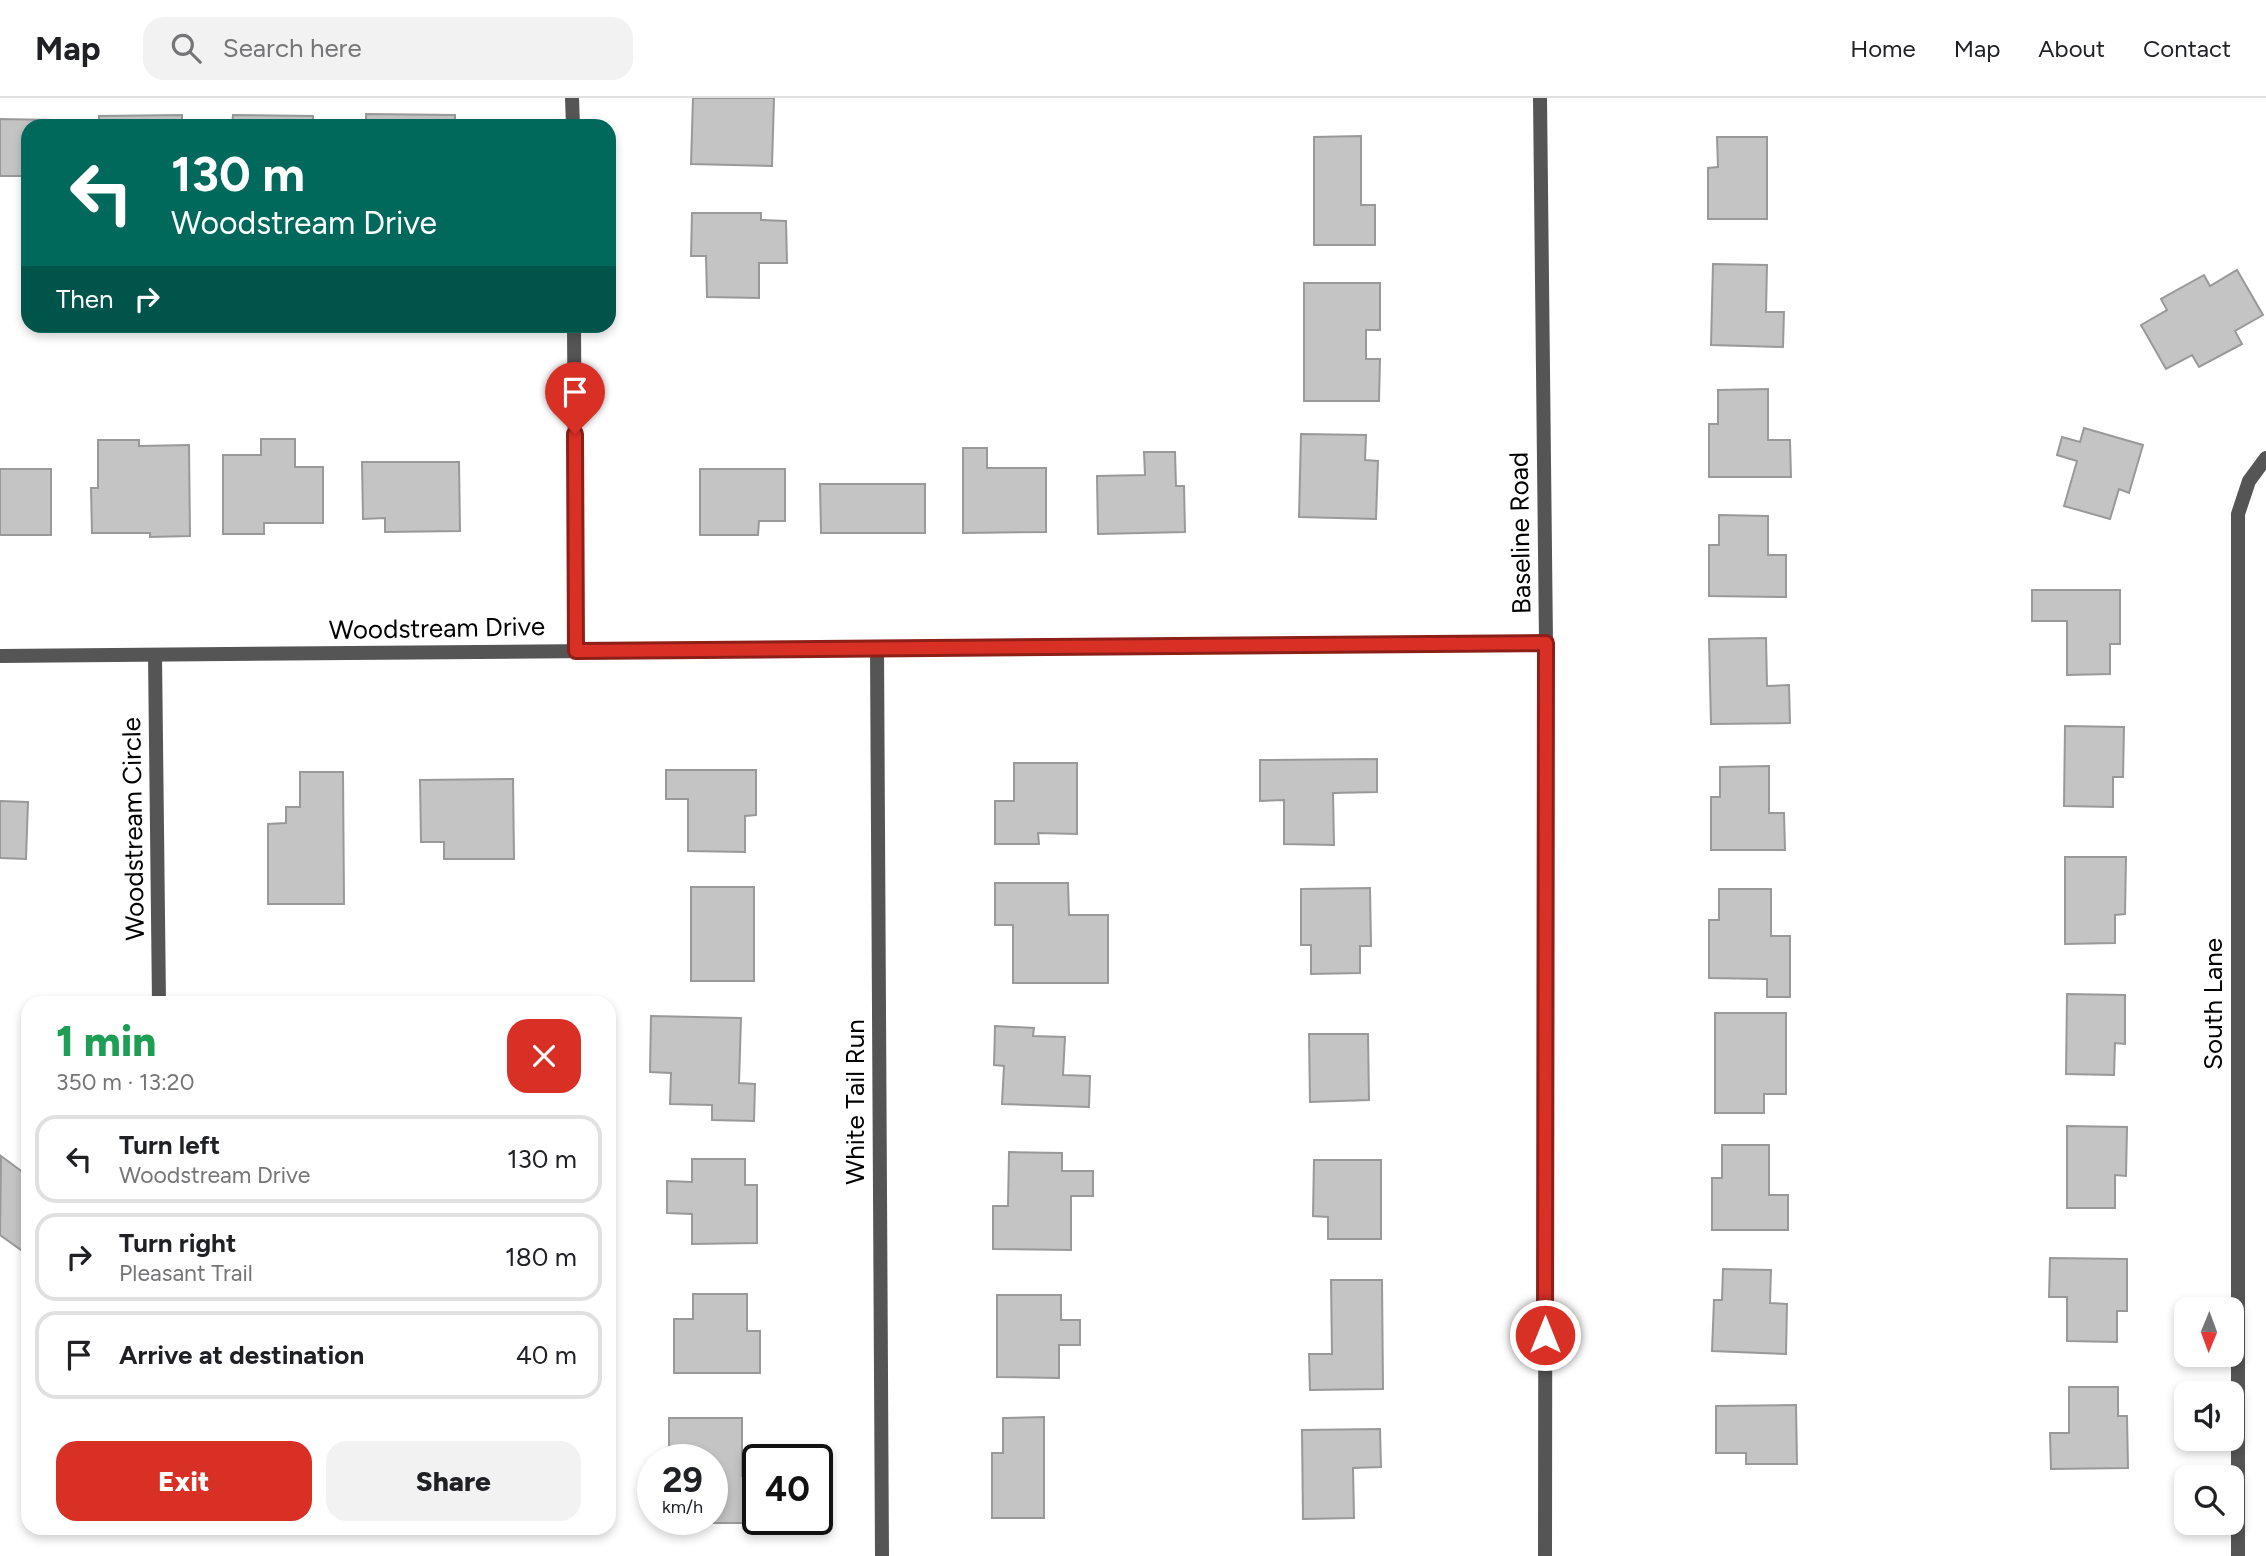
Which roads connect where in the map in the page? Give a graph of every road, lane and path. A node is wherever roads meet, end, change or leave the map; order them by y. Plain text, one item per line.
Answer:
1 (572, 98) edge
2 (1539, 98) edge
3 (573, 119) edge
4 (574, 333) edge
5 (2266, 458) edge
6 (1546, 643) junction
7 (877, 648) junction
8 (576, 651) junction
9 (155, 655) junction
10 (0, 656) edge
11 (159, 996) edge
12 (882, 1556) edge
13 (1545, 1556) edge
14 (2238, 1556) edge

1 - 3 street
2 - 6 street, Baseline Road
4 - 8 street
5 - 14 street, South Lane
6 - 7 street, Woodstream Drive
6 - 13 street, Baseline Road
7 - 8 street, Woodstream Drive
7 - 12 street, White Tail Run
8 - 9 street, Woodstream Drive
9 - 10 street, Woodstream Drive
9 - 11 street, Woodstream Circle

